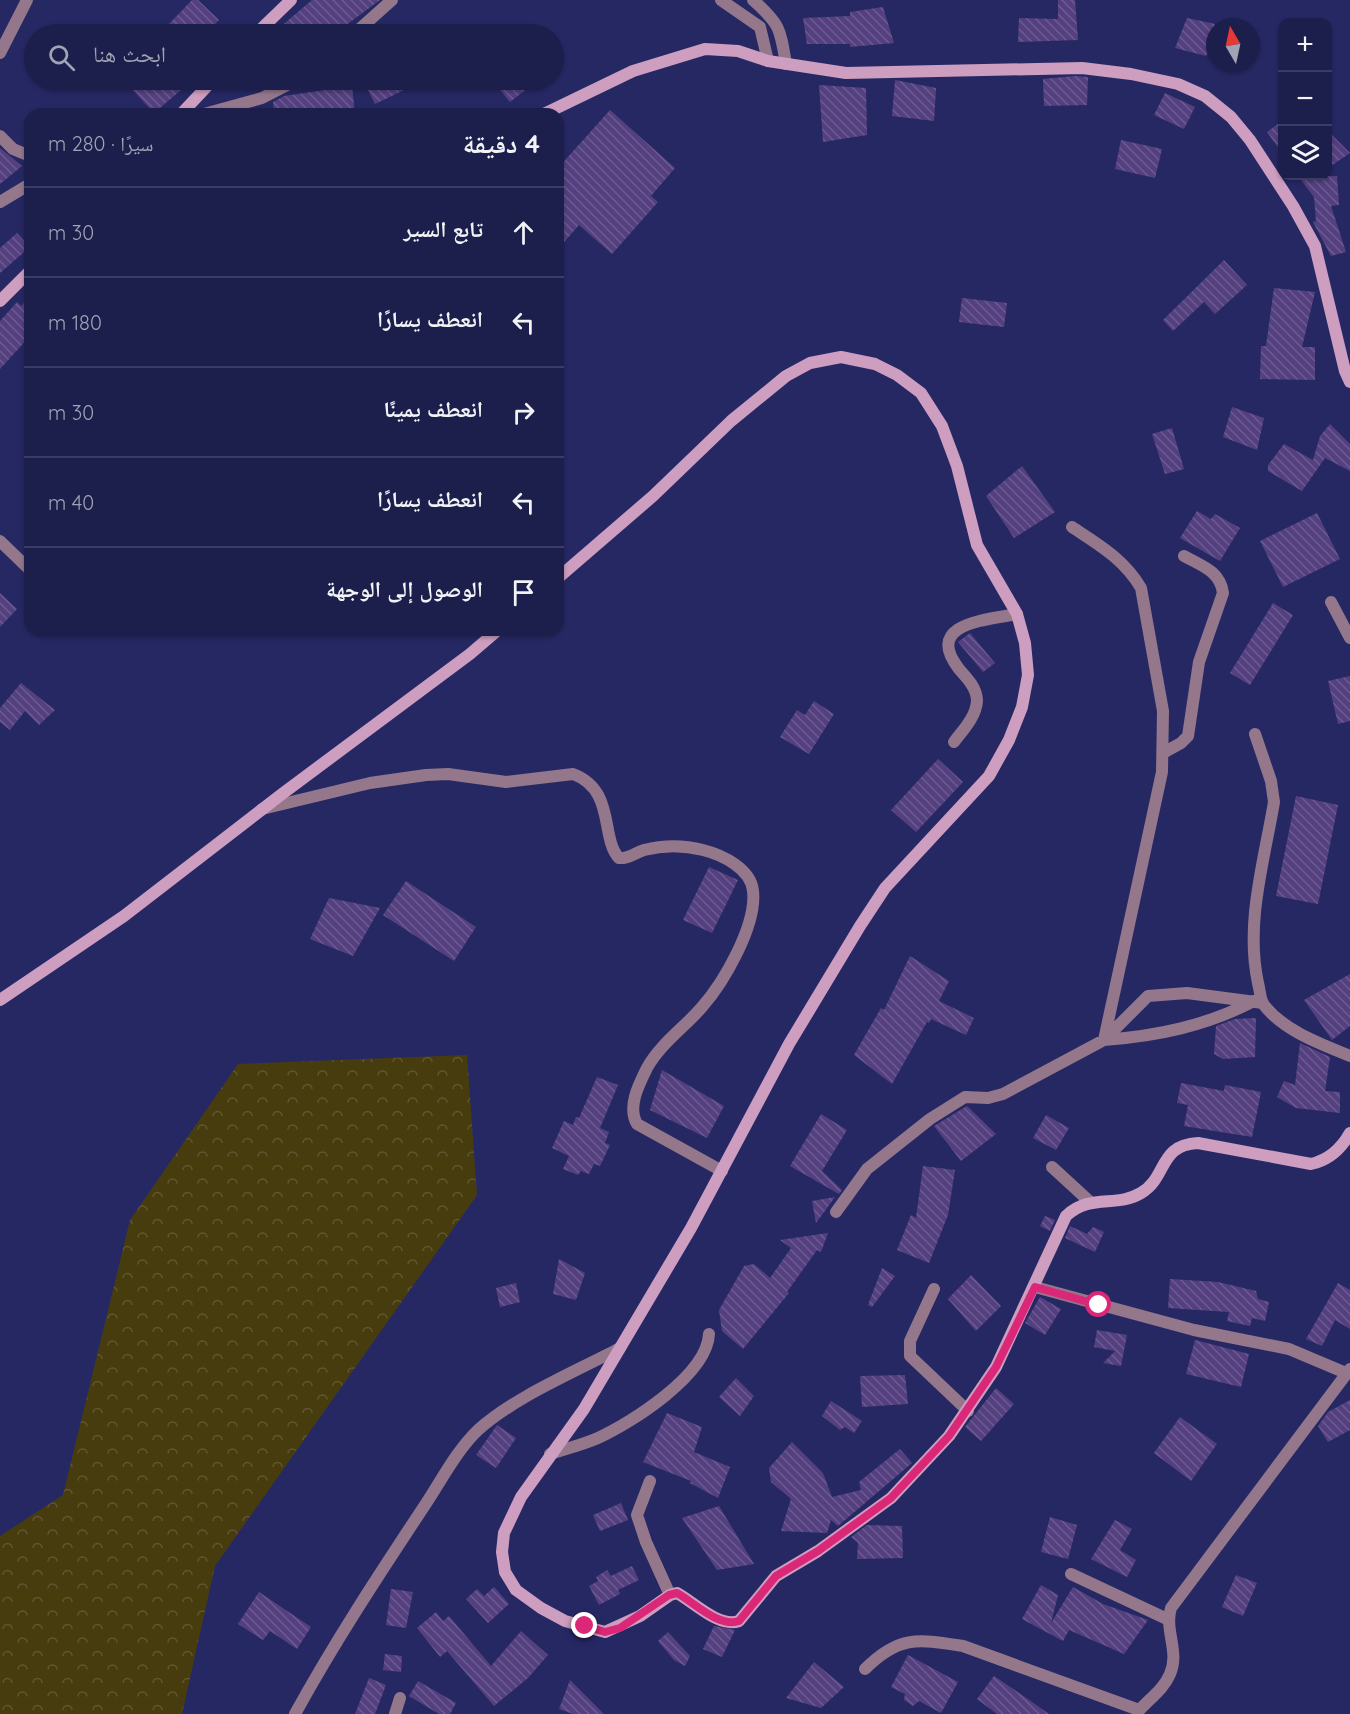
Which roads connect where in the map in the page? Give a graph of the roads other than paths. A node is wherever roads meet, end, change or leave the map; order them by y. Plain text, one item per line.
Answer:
1 (27, 0) edge
2 (291, 0) edge
3 (392, 0) edge
4 (720, 0) edge
5 (753, 0) edge
6 (266, 24) edge
7 (365, 24) edge
8 (0, 53) edge
9 (768, 61) junction
10 (786, 64) junction
11 (204, 90) edge
12 (278, 90) edge
13 (187, 108) edge
14 (226, 108) edge
15 (556, 108) edge
16 (0, 136) edge
17 (24, 154) edge
18 (24, 188) edge
19 (0, 202) edge
20 (24, 277) edge
21 (0, 301) edge
22 (1350, 382) edge
23 (1072, 527) dead end
24 (0, 541) edge
25 (1184, 556) dead end
26 (24, 564) edge
27 (564, 573) edge
28 (1331, 602) dead end
29 (1017, 614) junction
30 (491, 636) edge
31 (1350, 638) edge
32 (1255, 734) dead end
33 (954, 742) dead end
34 (1162, 753) junction
35 (262, 809) junction
36 (0, 1000) edge
37 (1258, 1002) junction
38 (1104, 1040) junction
39 (1350, 1056) edge
40 (1350, 1132) edge
41 (1052, 1167) dead end
42 (722, 1171) junction
43 (1089, 1202) junction
44 (836, 1212) dead end
45 (1035, 1287) junction
46 (934, 1289) dead end
47 (709, 1334) dead end
48 (620, 1348) junction
49 (1348, 1371) edge
50 (968, 1411) junction
51 (549, 1454) junction
52 (650, 1481) dead end
53 (1071, 1574) dead end
54 (669, 1595) junction
55 (1167, 1619) junction
56 (865, 1668) dead end
57 (400, 1698) dead end
58 (1137, 1712) edge
59 (295, 1714) edge
60 (395, 1714) edge

1 - 8 street
2 - 6 street
3 - 7 street
4 - 9 street
5 - 10 street
9 - 10 street
9 - 15 street
10 - 22 street
11 - 13 street
12 - 14 street
16 - 17 street
18 - 19 street
20 - 21 street
23 - 34 street
24 - 26 street
25 - 34 street
27 - 29 street
28 - 31 street
29 - 33 street
29 - 42 street
30 - 35 street
32 - 37 street
34 - 38 street
35 - 36 street
35 - 42 street
37 - 38 street
37 - 38 street
37 - 39 street
38 - 44 street
40 - 43 street
41 - 43 street
42 - 48 street
43 - 45 street
45 - 49 street
45 - 50 street
46 - 50 street
47 - 51 street
48 - 51 street
48 - 59 street
49 - 55 street
50 - 54 street
51 - 54 street
52 - 54 street
53 - 55 street
55 - 58 street
56 - 58 street
57 - 60 street

